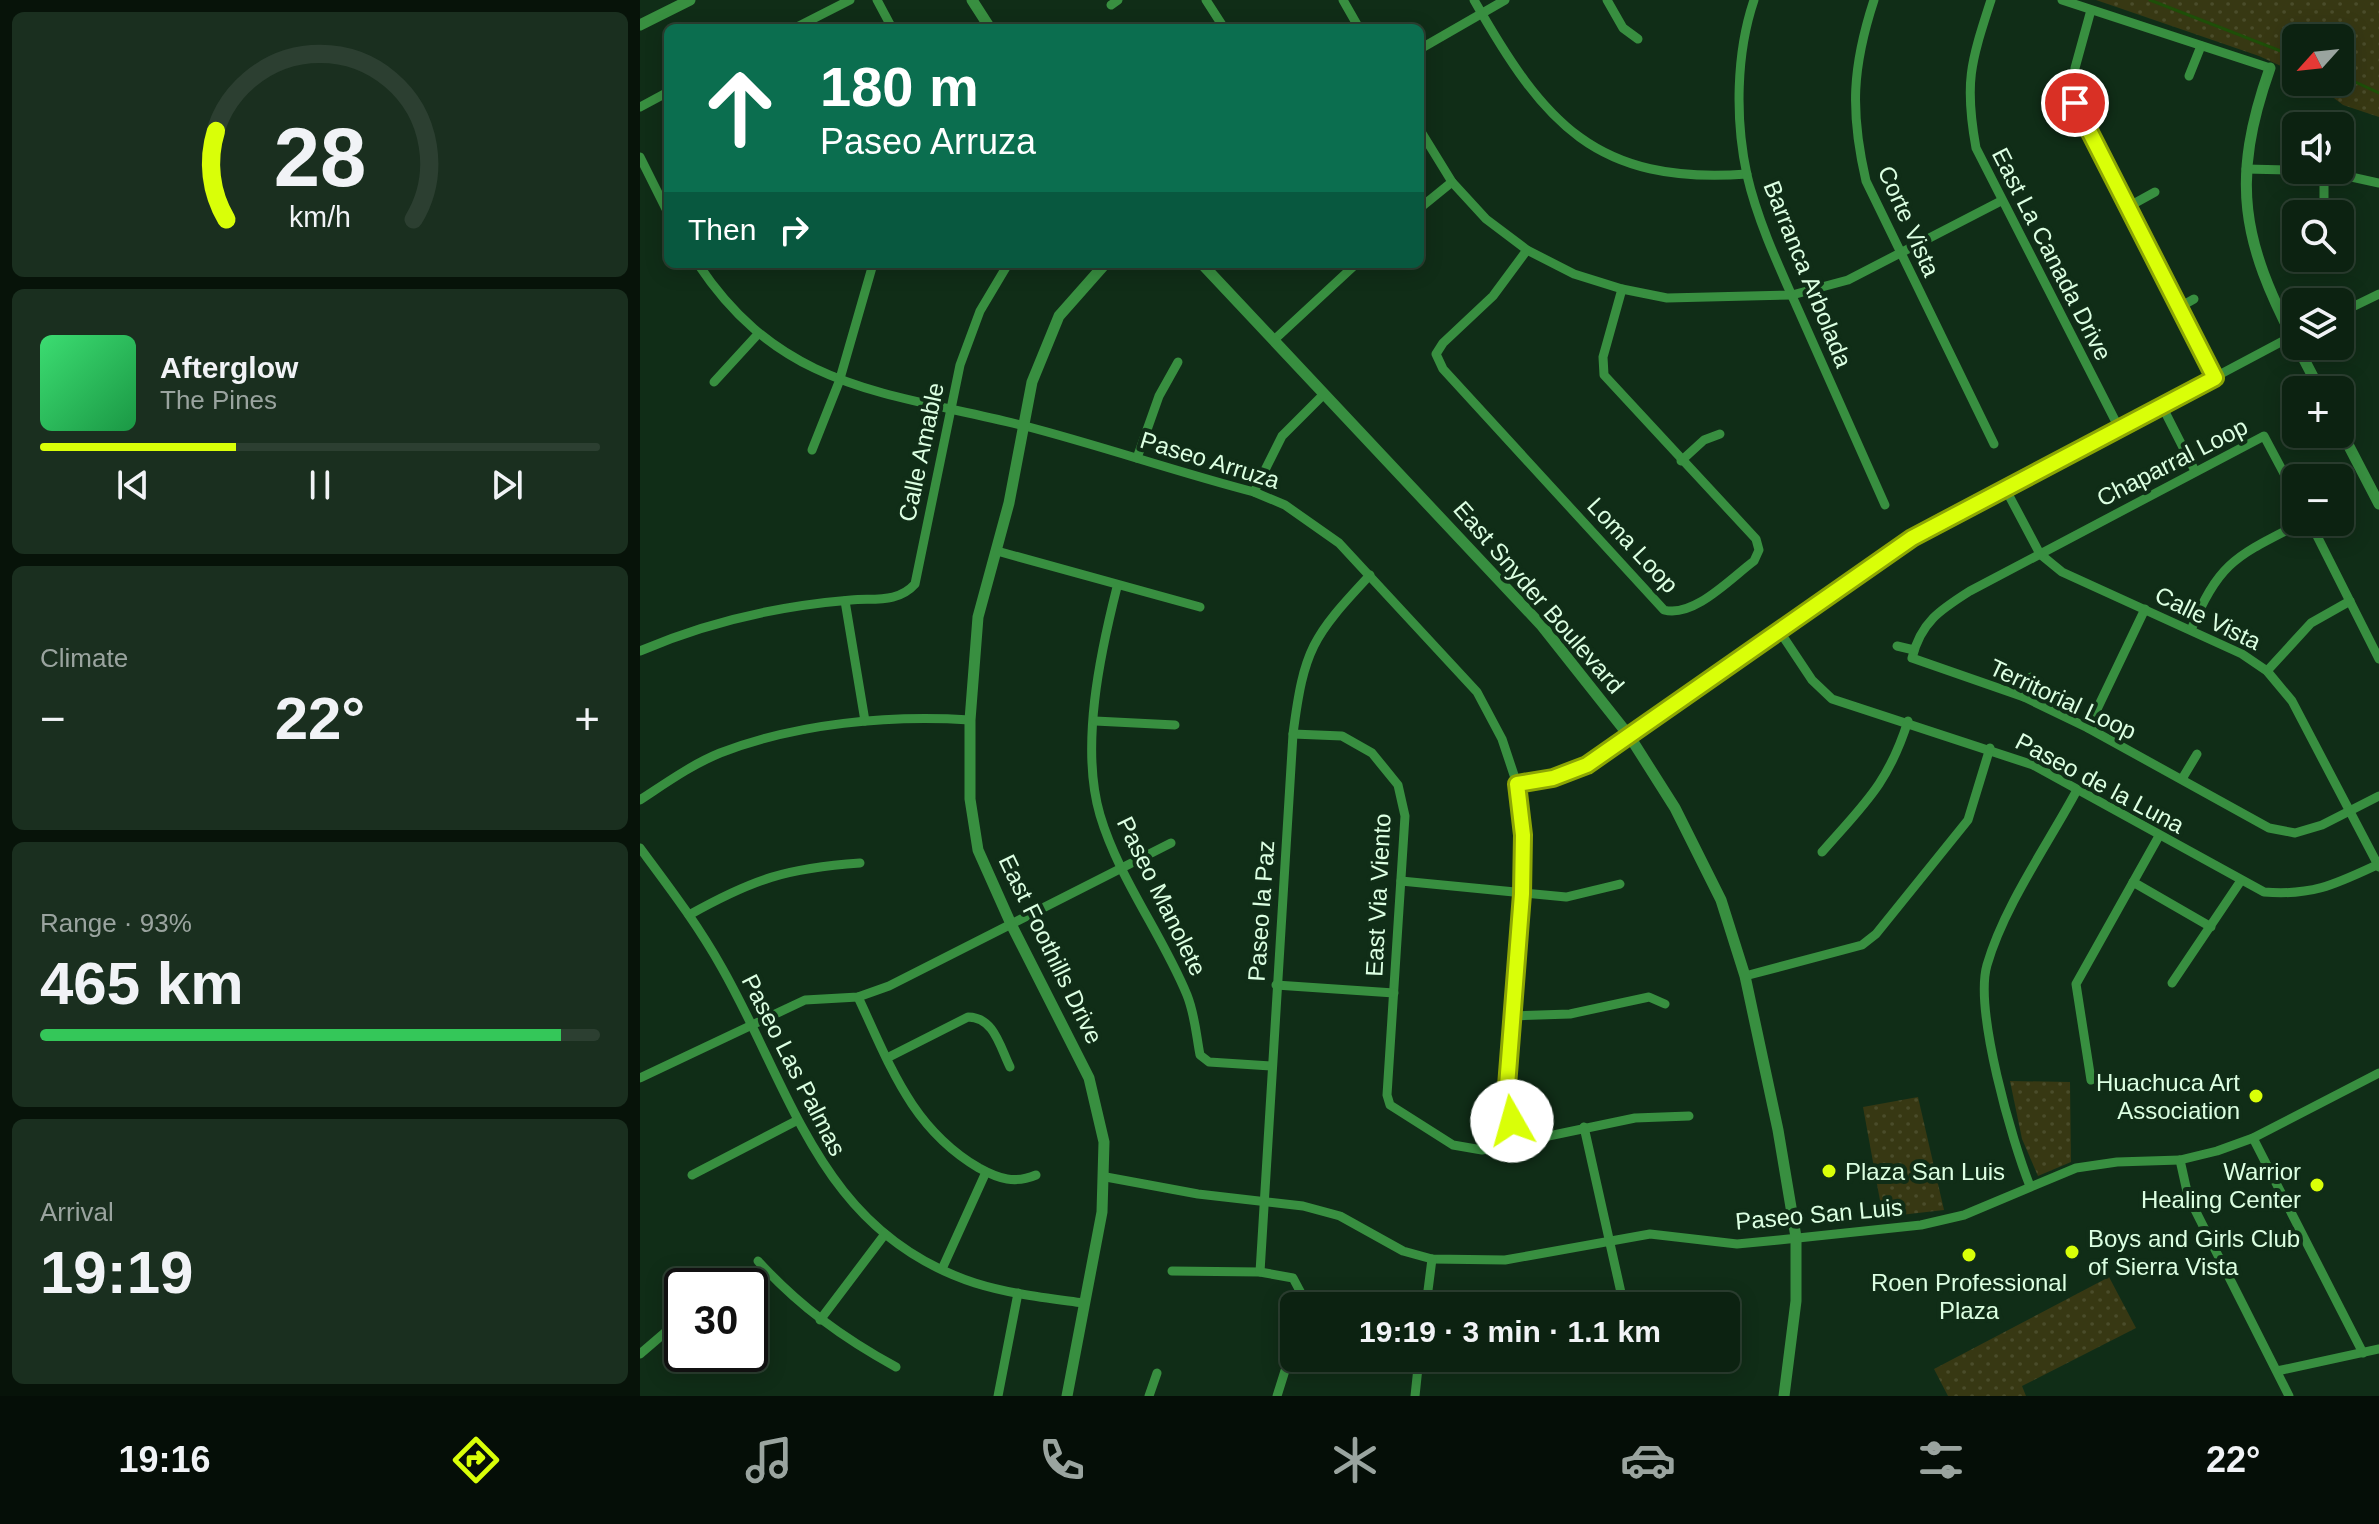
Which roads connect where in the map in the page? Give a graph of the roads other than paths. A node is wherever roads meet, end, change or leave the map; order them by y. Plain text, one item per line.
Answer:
1 (690, 0) edge
2 (850, 0) edge
3 (877, 0) edge
4 (972, 0) edge
5 (1206, 0) edge
6 (1343, 0) edge
7 (1474, 0) edge
8 (1505, 0) edge
9 (1607, 0) edge
10 (1754, 0) edge
11 (1874, 0) edge
12 (1991, 0) edge
13 (2062, 0) edge
14 (2091, 10) junction
15 (1482, 14) junction
16 (803, 24) edge
17 (890, 24) edge
18 (987, 24) edge
19 (1221, 24) edge
20 (1357, 24) edge
21 (640, 25) edge
22 (1638, 39) dead end
23 (2201, 46) junction
24 (1424, 47) edge
25 (2270, 68) joint
26 (2189, 76) dead end
27 (664, 94) edge
28 (640, 107) edge
29 (1424, 136) edge
30 (640, 157) edge
31 (2246, 169) junction
32 (2282, 170) edge
33 (1747, 174) junction
34 (2354, 178) edge
35 (1452, 182) junction
36 (2379, 183) edge
37 (2155, 192) dead end
38 (2001, 201) junction
39 (664, 205) edge
40 (1424, 205) edge
41 (2126, 208) junction
42 (1527, 250) junction
43 (1900, 254) junction
44 (701, 268) edge
45 (872, 268) edge
46 (1005, 268) edge
47 (1101, 268) edge
48 (1206, 268) edge
49 (1352, 268) edge
50 (1622, 289) junction
51 (2379, 294) edge
52 (1792, 295) junction
53 (2194, 299) dead end
54 (2354, 306) edge
55 (2178, 308) junction
56 (2282, 314) edge
57 (758, 334) junction
58 (1274, 340) junction
59 (2282, 346) edge
60 (1178, 362) dead end
61 (2215, 378) junction
62 (714, 382) dead end
63 (839, 382) junction
64 (1324, 394) junction
65 (2162, 406) junction
66 (951, 412) junction
67 (1022, 426) junction
68 (2119, 428) junction
69 (1720, 434) dead end
70 (1994, 444) dead end
71 (2350, 448) edge
72 (812, 450) dead end
73 (1137, 458) junction
74 (1681, 461) junction
75 (2282, 470) edge
76 (2195, 471) junction
77 (2005, 488) junction
78 (1254, 492) junction
79 (2379, 504) edge
80 (1885, 505) dead end
81 (2282, 534) edge
82 (2317, 536) edge
83 (997, 551) junction
84 (2040, 554) junction
85 (1370, 575) junction
86 (1117, 587) junction
87 (845, 601) junction
88 (2350, 601) junction
89 (1200, 607) dead end
90 (2145, 609) junction
91 (2191, 630) junction
92 (1780, 632) junction
93 (1897, 646) dead end
94 (1914, 650) junction
95 (640, 651) edge
96 (2379, 659) edge
97 (2267, 671) junction
98 (2031, 677) dead end
99 (2024, 697) junction
100 (970, 720) junction
101 (865, 721) junction
102 (1095, 721) junction
103 (1908, 721) junction
104 (1175, 725) dead end
105 (2088, 728) junction
106 (1293, 734) junction
107 (1630, 737) junction
108 (1990, 748) junction
109 (2197, 754) dead end
110 (2182, 779) junction
111 (1517, 784) junction
112 (2077, 790) junction
113 (2379, 796) edge
114 (640, 800) edge
115 (2349, 812) junction
116 (2159, 836) junction
117 (1171, 843) dead end
118 (640, 848) edge
119 (1822, 852) dead end
120 (860, 863) dead end
121 (2379, 865) edge
122 (1122, 868) junction
123 (1401, 881) junction
124 (2133, 882) junction
125 (2240, 882) junction
126 (1620, 884) dead end
127 (1522, 894) junction
128 (689, 915) junction
129 (1011, 924) junction
130 (2211, 927) junction
131 (1745, 976) junction
132 (2172, 983) dead end
133 (1276, 985) junction
134 (1394, 993) junction
135 (858, 997) junction
136 (1665, 1004) dead end
137 (1512, 1016) junction
138 (749, 1024) junction
139 (887, 1058) junction
140 (1271, 1066) junction
141 (1010, 1067) dead end
142 (2379, 1073) edge
143 (640, 1078) edge
144 (2091, 1080) dead end
145 (1689, 1116) dead end
146 (796, 1121) junction
147 (1584, 1127) junction
148 (2253, 1138) junction
149 (1518, 1142) junction
150 (2180, 1160) junction
151 (986, 1172) junction
152 (692, 1175) dead end
153 (1036, 1175) dead end
154 (1106, 1177) junction
155 (2030, 1186) junction
156 (1264, 1199) junction
157 (885, 1234) junction
158 (1796, 1237) junction
159 (1609, 1244) junction
160 (1432, 1259) junction
161 (758, 1261) dead end
162 (942, 1269) junction
163 (1172, 1271) dead end
164 (1260, 1272) junction
165 (1299, 1292) edge
166 (1428, 1292) edge
167 (1621, 1292) edge
168 (1018, 1293) junction
169 (1083, 1303) junction
170 (820, 1320) junction
171 (664, 1333) edge
172 (2379, 1349) edge
173 (2363, 1353) junction
174 (640, 1354) edge
175 (896, 1367) dead end
176 (2277, 1371) junction
177 (1285, 1372) edge
178 (1418, 1372) edge
179 (1157, 1373) dead end
180 (998, 1396) edge
181 (1067, 1396) edge
182 (1149, 1396) edge
183 (1277, 1396) edge
184 (1415, 1396) edge
185 (1784, 1396) edge
186 (2289, 1396) edge

1 - 21 street
2 - 16 street
3 - 17 street
4 - 18 street
5 - 19 street
6 - 20 street
7 - 15 street
8 - 15 street
9 - 22 street
10 - 33 street, Barranca Arbolada
11 - 43 street, Corte Vista
12 - 38 street, East La Canada Drive
13 - 14 street
14 - 23 street
14 - 41 street
15 - 24 street
15 - 33 street
23 - 25 street
23 - 26 street
25 - 31 street
27 - 28 street
29 - 35 street
30 - 39 street
31 - 32 street
31 - 56 street
33 - 52 street, Barranca Arbolada
34 - 36 street
35 - 40 street
35 - 42 street
37 - 41 street
38 - 43 street
38 - 68 street, East La Canada Drive
41 - 55 street
42 - 50 street
42 - 74 street, Loma Loop
43 - 52 street
43 - 70 street, Corte Vista
44 - 57 street, Paseo Arruza
45 - 63 street
46 - 66 street, Calle Amable
47 - 67 street, East Foothills Drive
48 - 58 street, East Snyder Boulevard
49 - 58 street
50 - 52 street
50 - 74 street, Loma Loop
51 - 54 street
52 - 80 street, Barranca Arbolada
53 - 55 street
55 - 61 street
57 - 62 street
57 - 63 street, Paseo Arruza
58 - 64 street, East Snyder Boulevard
59 - 61 street
60 - 73 street
61 - 65 street
63 - 66 street, Paseo Arruza
63 - 72 street
64 - 78 street
64 - 107 street, East Snyder Boulevard
65 - 68 street
65 - 76 street
66 - 67 street, Paseo Arruza
66 - 87 street, Calle Amable
67 - 73 street, Paseo Arruza
67 - 83 street, East Foothills Drive
68 - 77 street
69 - 74 street
71 - 79 street
73 - 78 street, Paseo Arruza
75 - 76 street, Chaparral Loop
76 - 84 street, Chaparral Loop
77 - 84 street, Calle Vista
77 - 92 street
78 - 85 street, Paseo Arruza
81 - 91 street
82 - 88 street
83 - 86 street
83 - 100 street, East Foothills Drive
84 - 90 street, Calle Vista
84 - 94 street
85 - 106 street, Paseo la Paz
85 - 111 street, Paseo Arruza
86 - 89 street
86 - 102 street, Paseo Manolete
87 - 95 street, Calle Amable
87 - 101 street
88 - 96 street
88 - 97 street
90 - 91 street, Calle Vista
90 - 105 street
91 - 97 street, Calle Vista
92 - 103 street, Paseo de la Luna
92 - 107 street
93 - 94 street
94 - 99 street, Territorial Loop
97 - 115 street, Calle Vista
98 - 99 street
99 - 105 street, Territorial Loop
100 - 101 street
100 - 129 street, East Foothills Drive
101 - 114 street
102 - 104 street
102 - 122 street, Paseo Manolete
103 - 108 street, Paseo de la Luna
103 - 119 street
105 - 110 street, Territorial Loop
106 - 123 street, East Via Viento
106 - 133 street, Paseo la Paz
107 - 111 street
107 - 131 street, East Snyder Boulevard
108 - 112 street, Paseo de la Luna
108 - 131 street
109 - 110 street
110 - 115 street, Territorial Loop
111 - 127 street, Paseo Arruza
112 - 116 street, Paseo de la Luna
112 - 155 street
113 - 115 street
115 - 121 street, Calle Vista
116 - 124 street
116 - 125 street, Paseo de la Luna
117 - 122 street
118 - 128 street, Paseo Las Palmas
120 - 128 street
121 - 125 street, Paseo de la Luna
122 - 129 street
122 - 140 street, Paseo Manolete
123 - 127 street
123 - 134 street, East Via Viento
124 - 130 street
124 - 144 street
125 - 130 street
126 - 127 street
127 - 137 street, Paseo Arruza
128 - 138 street, Paseo Las Palmas
129 - 135 street
129 - 154 street, East Foothills Drive
130 - 132 street
131 - 158 street, East Snyder Boulevard
133 - 134 street
133 - 140 street, Paseo la Paz
134 - 149 street, East Via Viento
135 - 138 street
135 - 139 street
136 - 137 street
137 - 149 street, Paseo Arruza
138 - 143 street
138 - 146 street, Paseo Las Palmas
139 - 141 street
139 - 151 street
140 - 156 street, Paseo la Paz
142 - 148 street, Paseo San Luis
145 - 147 street, East Via Viento
146 - 152 street
146 - 157 street, Paseo Las Palmas
147 - 149 street, East Via Viento
147 - 159 street
148 - 150 street, Paseo San Luis
148 - 173 street
150 - 155 street, Paseo San Luis
150 - 176 street
151 - 153 street
151 - 162 street
154 - 156 street, Paseo San Luis
154 - 169 street, East Foothills Drive
155 - 158 street, Paseo San Luis
156 - 160 street, Paseo San Luis
156 - 164 street, Paseo la Paz
157 - 162 street, Paseo Las Palmas
157 - 170 street
158 - 159 street, Paseo San Luis
158 - 185 street, East Snyder Boulevard
159 - 160 street, Paseo San Luis
159 - 167 street
160 - 166 street
161 - 170 street
162 - 168 street, Paseo Las Palmas
163 - 164 street
164 - 165 street
168 - 169 street, Paseo Las Palmas
168 - 180 street
169 - 181 street, East Foothills Drive
170 - 175 street
171 - 174 street
172 - 173 street
173 - 176 street
176 - 186 street
177 - 183 street
178 - 184 street
179 - 182 street

